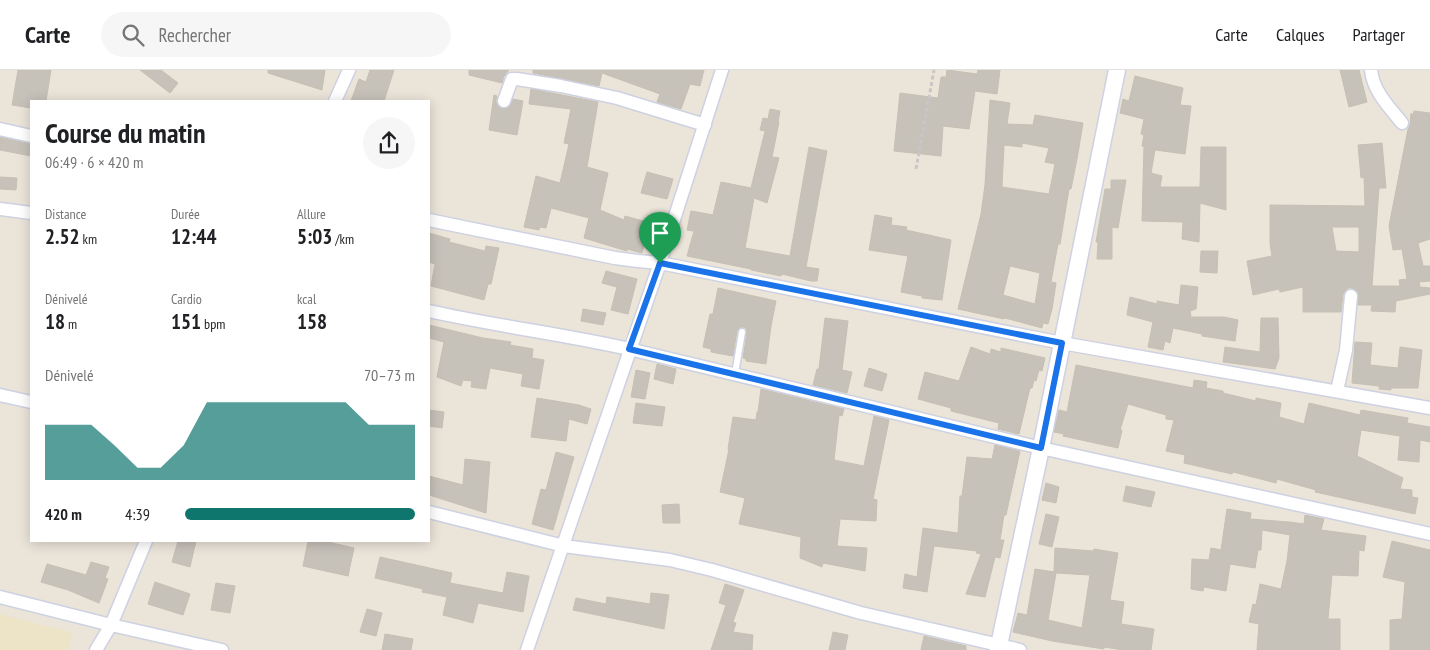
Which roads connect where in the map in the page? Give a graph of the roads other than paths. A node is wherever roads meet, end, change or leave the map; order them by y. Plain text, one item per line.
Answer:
1 (348, 70) edge
2 (722, 70) edge
3 (1117, 70) edge
4 (1371, 70) edge
5 (335, 100) edge
6 (504, 101) dead end
7 (1402, 123) dead end
8 (705, 125) junction
9 (0, 129) edge
10 (30, 136) edge
11 (0, 209) edge
12 (30, 212) edge
13 (430, 220) edge
14 (660, 263) junction
15 (1351, 296) dead end
16 (430, 311) edge
17 (742, 332) dead end
18 (1062, 343) junction
19 (629, 349) junction
20 (735, 374) junction
21 (1337, 392) junction
22 (0, 394) edge
23 (30, 402) edge
24 (1430, 408) edge
25 (1041, 448) junction
26 (430, 512) edge
27 (1430, 534) edge
28 (146, 542) edge
29 (564, 546) junction
30 (0, 597) edge
31 (111, 625) junction
32 (999, 648) edge
33 (96, 650) edge
34 (222, 650) edge
35 (527, 650) edge
36 (1020, 650) edge

1 - 5 street
2 - 8 street
3 - 18 street
4 - 7 street
6 - 8 street
8 - 14 street
9 - 10 street
11 - 12 street
13 - 14 street
14 - 18 street
14 - 19 street
15 - 21 street
16 - 19 street
17 - 20 lane
18 - 21 street
18 - 25 street
19 - 20 street
19 - 29 street
20 - 25 street
21 - 24 street
22 - 23 street
25 - 27 street
25 - 32 street
26 - 29 street
28 - 31 street
29 - 32 street
29 - 35 street
30 - 31 street
31 - 33 street
31 - 34 street
32 - 36 street

